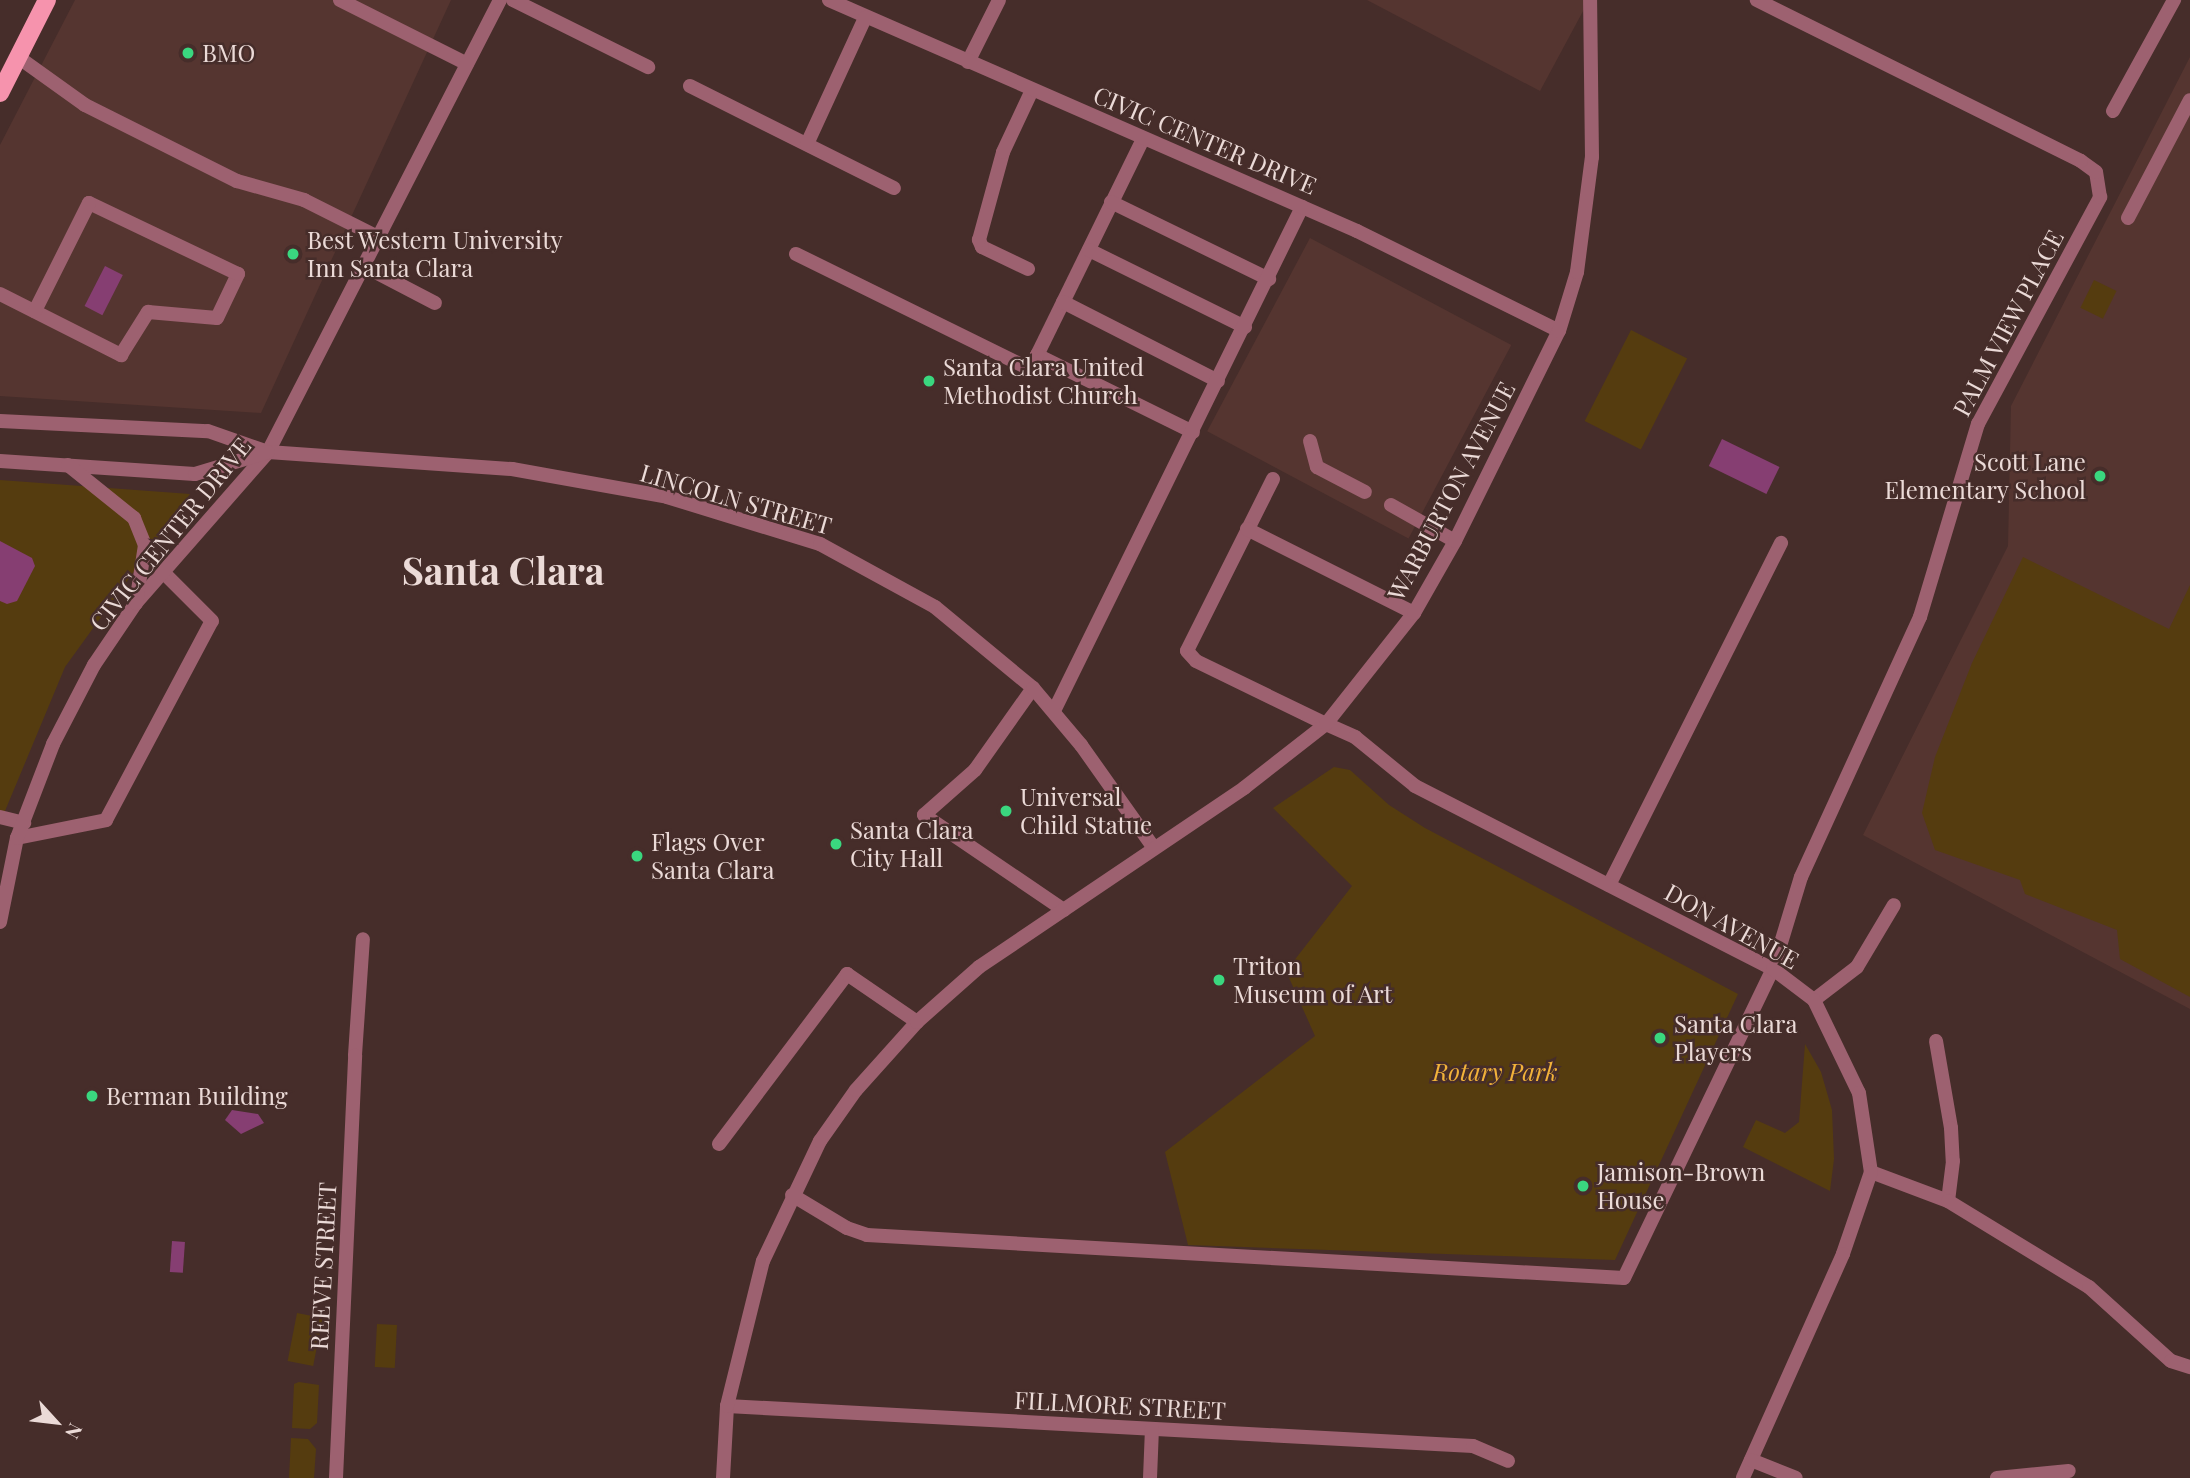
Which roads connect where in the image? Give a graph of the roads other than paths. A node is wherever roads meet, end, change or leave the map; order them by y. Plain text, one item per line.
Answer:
1 (47, 0) edge
2 (340, 0) edge
3 (500, 0) edge
4 (513, 0) edge
5 (828, 0) edge
6 (999, 0) edge
7 (1590, 0) edge
8 (1757, 0) edge
9 (2174, 0) edge
10 (864, 18) junction
11 (18, 57) junction
12 (968, 62) junction
13 (467, 64) junction
14 (648, 67) dead end
15 (690, 86) dead end
16 (1032, 90) junction
17 (0, 93) edge
18 (2190, 100) edge
19 (2113, 111) dead end
20 (1143, 139) junction
21 (807, 144) junction
22 (894, 188) dead end
23 (1111, 202) junction
24 (1303, 207) junction
25 (2128, 218) dead end
26 (378, 237) junction
27 (1089, 250) junction
28 (796, 254) dead end
29 (364, 266) junction
30 (1028, 269) dead end
31 (1269, 279) junction
32 (0, 294) edge
33 (1063, 302) junction
34 (435, 303) dead end
35 (36, 311) junction
36 (1245, 327) junction
37 (1559, 331) junction
38 (1037, 355) junction
39 (1218, 381) junction
40 (0, 421) edge
41 (1193, 432) junction
42 (1310, 441) dead end
43 (268, 452) junction
44 (0, 461) edge
45 (66, 464) junction
46 (1273, 480) dead end
47 (1365, 492) dead end
48 (1391, 505) dead end
49 (1247, 529) junction
50 (1455, 541) junction
51 (1781, 543) dead end
52 (163, 572) junction
53 (136, 603) junction
54 (1414, 613) junction
55 (1032, 688) junction
56 (1054, 711) junction
57 (1326, 724) junction
58 (0, 817) edge
59 (24, 823) junction
60 (17, 838) junction
61 (1154, 848) junction
62 (3, 885) edge
63 (1609, 885) junction
64 (1894, 905) dead end
65 (1064, 910) junction
66 (0, 922) edge
67 (363, 939) dead end
68 (1773, 970) junction
69 (1814, 1000) junction
70 (917, 1022) junction
71 (1936, 1041) dead end
72 (719, 1144) dead end
73 (1871, 1172) junction
74 (792, 1195) junction
75 (1948, 1201) junction
76 (2190, 1367) edge
77 (727, 1406) junction
78 (1152, 1429) junction
79 (1751, 1460) junction
80 (1508, 1461) dead end
81 (2069, 1471) dead end
82 (336, 1478) edge
83 (723, 1478) edge
84 (1150, 1478) edge
85 (1743, 1478) edge
86 (1796, 1478) edge
87 (1997, 1478) edge

1 - 11 main road
2 - 13 street
3 - 13 street, CIVIC CENTER DRIVE
4 - 14 street
5 - 10 street, CIVIC CENTER DRIVE
6 - 12 street
7 - 37 street, WARBURTON AVENUE
8 - 68 street, PALM VIEW PLACE
9 - 19 street
10 - 12 street, CIVIC CENTER DRIVE
10 - 21 street
11 - 17 main road
11 - 26 street
12 - 16 street, CIVIC CENTER DRIVE
13 - 26 street, CIVIC CENTER DRIVE
15 - 21 street
16 - 20 street, CIVIC CENTER DRIVE
16 - 30 street
18 - 25 street
20 - 23 street
20 - 24 street, CIVIC CENTER DRIVE
21 - 22 street
23 - 27 street
23 - 31 street
24 - 31 street
24 - 37 street, CIVIC CENTER DRIVE
26 - 29 street, CIVIC CENTER DRIVE
27 - 33 street
27 - 36 street
28 - 38 street
29 - 34 street
29 - 43 street, CIVIC CENTER DRIVE
31 - 36 street
32 - 35 street
33 - 38 street
33 - 39 street
35 - 35 street
36 - 39 street
37 - 50 street, WARBURTON AVENUE
38 - 41 street
39 - 41 street
40 - 43 street, LINCOLN STREET
41 - 56 street
42 - 47 street
43 - 45 street, LINCOLN STREET
43 - 52 street, CIVIC CENTER DRIVE
43 - 55 street, LINCOLN STREET
44 - 45 street, LINCOLN STREET
45 - 53 street
46 - 49 street
48 - 50 street
49 - 54 street
49 - 57 street, DON AVENUE
50 - 54 street, WARBURTON AVENUE
51 - 63 street
52 - 53 street, CIVIC CENTER DRIVE
52 - 60 street
53 - 59 street, CIVIC CENTER DRIVE
54 - 57 street, WARBURTON AVENUE
55 - 56 street, LINCOLN STREET
55 - 65 street
56 - 61 street, LINCOLN STREET
57 - 61 street, WARBURTON AVENUE
57 - 63 street, DON AVENUE
58 - 59 street
59 - 60 street, CIVIC CENTER DRIVE
60 - 62 street, CIVIC CENTER DRIVE
61 - 65 street, WARBURTON AVENUE
62 - 66 street, CIVIC CENTER DRIVE
63 - 68 street, DON AVENUE
64 - 69 street
65 - 70 street, WARBURTON AVENUE
67 - 82 street, REEVE STREET
68 - 69 street, DON AVENUE
68 - 74 street, PALM VIEW PLACE
69 - 73 street, DON AVENUE
70 - 72 street
70 - 74 street, WARBURTON AVENUE
71 - 75 street
73 - 75 street
73 - 79 street, DON AVENUE
74 - 77 street, WARBURTON AVENUE
75 - 76 street
77 - 78 street, FILLMORE STREET
77 - 83 street, WARBURTON AVENUE
78 - 80 street, FILLMORE STREET
78 - 84 street
79 - 85 street, DON AVENUE
79 - 86 street
81 - 87 street

